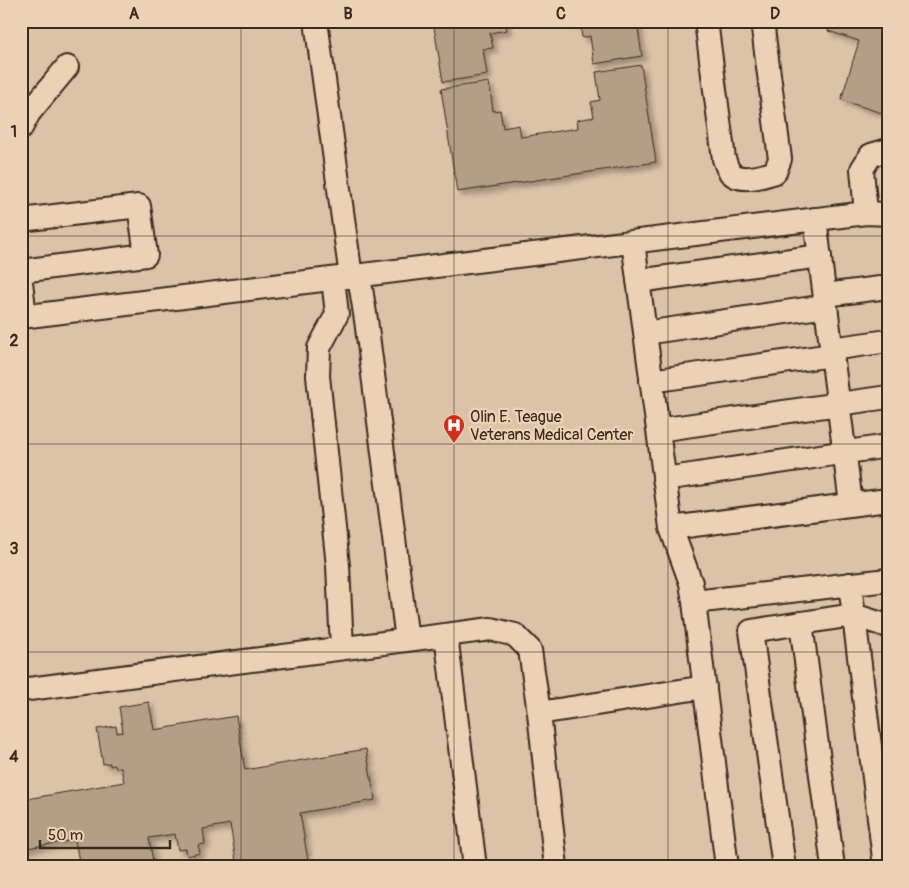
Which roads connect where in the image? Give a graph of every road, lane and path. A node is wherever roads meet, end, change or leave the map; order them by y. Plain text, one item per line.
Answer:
1 (316, 21) edge
2 (706, 21) edge
3 (762, 21) edge
4 (67, 67) dead end
5 (21, 128) edge
6 (888, 150) edge
7 (877, 213) edge
8 (815, 219) junction
9 (21, 220) edge
10 (632, 242) junction
11 (820, 256) junction
12 (21, 271) edge
13 (347, 277) junction
14 (638, 280) junction
15 (21, 282) edge
16 (888, 287) edge
17 (825, 300) junction
18 (23, 317) edge
19 (645, 333) junction
20 (888, 341) edge
21 (832, 352) junction
22 (651, 381) junction
23 (888, 397) edge
24 (839, 404) junction
25 (658, 430) junction
26 (888, 446) edge
27 (845, 452) junction
28 (664, 479) junction
29 (888, 500) edge
30 (851, 504) junction
31 (671, 528) junction
32 (888, 580) edge
33 (850, 584) junction
34 (766, 594) junction
35 (694, 602) junction
36 (853, 616) junction
37 (801, 623) junction
38 (888, 626) edge
39 (770, 628) junction
40 (446, 635) junction
41 (407, 640) junction
42 (342, 648) junction
43 (705, 686) junction
44 (21, 690) edge
45 (539, 713) junction
46 (475, 867) edge
47 (556, 867) edge
48 (726, 867) edge
49 (784, 867) edge
50 (833, 867) edge
51 (885, 867) edge

1 - 13 lane
2 - 3 lane
4 - 5 lane
6 - 7 lane
7 - 8 lane
8 - 10 lane
8 - 11 lane
9 - 12 lane
10 - 13 lane
10 - 14 lane
11 - 14 lane
11 - 17 lane
13 - 18 lane
13 - 41 lane
13 - 42 lane
14 - 19 lane
15 - 18 lane
16 - 17 lane
17 - 19 lane
17 - 21 lane
19 - 22 lane
20 - 21 lane
21 - 22 lane
21 - 24 lane
22 - 25 lane
23 - 24 lane
24 - 25 lane
24 - 27 lane
25 - 28 lane
26 - 27 lane
27 - 28 lane
27 - 30 lane
28 - 31 lane
29 - 30 lane
30 - 31 lane
31 - 35 lane
32 - 33 lane
33 - 34 lane
33 - 36 lane
34 - 35 lane
34 - 39 lane
35 - 43 lane
36 - 37 lane
36 - 38 lane
36 - 51 lane
37 - 39 lane
37 - 50 lane
39 - 49 lane
40 - 41 lane
40 - 45 lane
40 - 46 lane
41 - 42 lane
42 - 44 lane
43 - 45 lane
43 - 48 lane
45 - 47 lane

